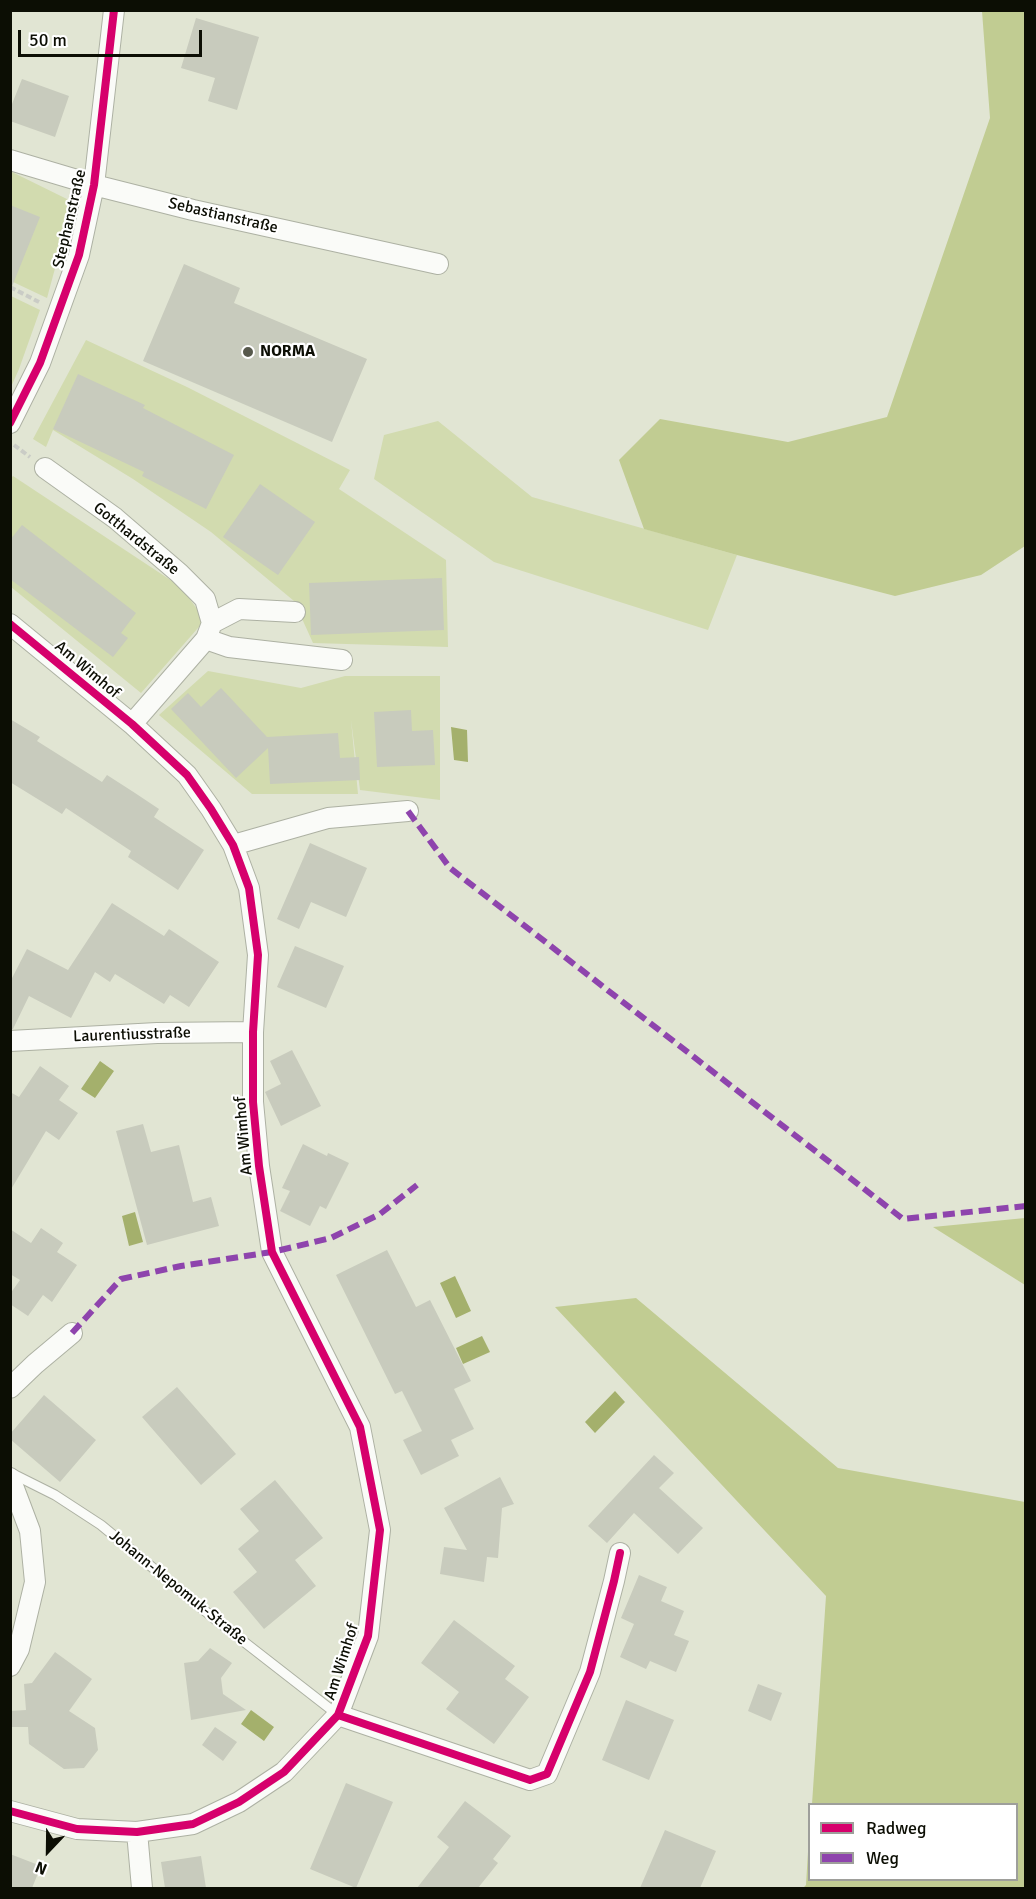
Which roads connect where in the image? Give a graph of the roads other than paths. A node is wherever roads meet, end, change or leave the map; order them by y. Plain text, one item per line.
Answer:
1 (114, 10) edge
2 (10, 160) edge
3 (94, 185) junction
4 (438, 264) dead end
5 (10, 423) edge
6 (45, 468) dead end
7 (295, 612) dead end
8 (10, 624) edge
9 (209, 631) junction
10 (342, 660) dead end
11 (132, 724) junction
12 (408, 811) dead end
13 (233, 844) junction
14 (253, 1032) junction
15 (10, 1041) edge
16 (72, 1333) dead end
17 (10, 1388) edge
18 (10, 1472) edge
19 (10, 1478) edge
20 (620, 1552) dead end
21 (10, 1666) edge
22 (338, 1715) junction
23 (10, 1811) edge
24 (137, 1832) junction
25 (142, 1888) edge

1 - 3 street, Stephanstraße
2 - 3 street, Sebastianstraße
3 - 4 street, Sebastianstraße
3 - 5 street, Stephanstraße
6 - 9 street, Gotthardstraße
7 - 9 street
8 - 11 street, Am Wimhof
9 - 10 street
9 - 11 street
11 - 13 street, Am Wimhof
12 - 13 street
13 - 14 street, Am Wimhof
14 - 15 street, Laurentiusstraße
14 - 22 street, Am Wimhof
16 - 17 street
18 - 22 lane, Johann-Nepomuk-Straße
19 - 21 street
20 - 22 street, Am Wimhof
22 - 24 street, Am Wimhof
23 - 24 street, Am Wimhof
24 - 25 street

